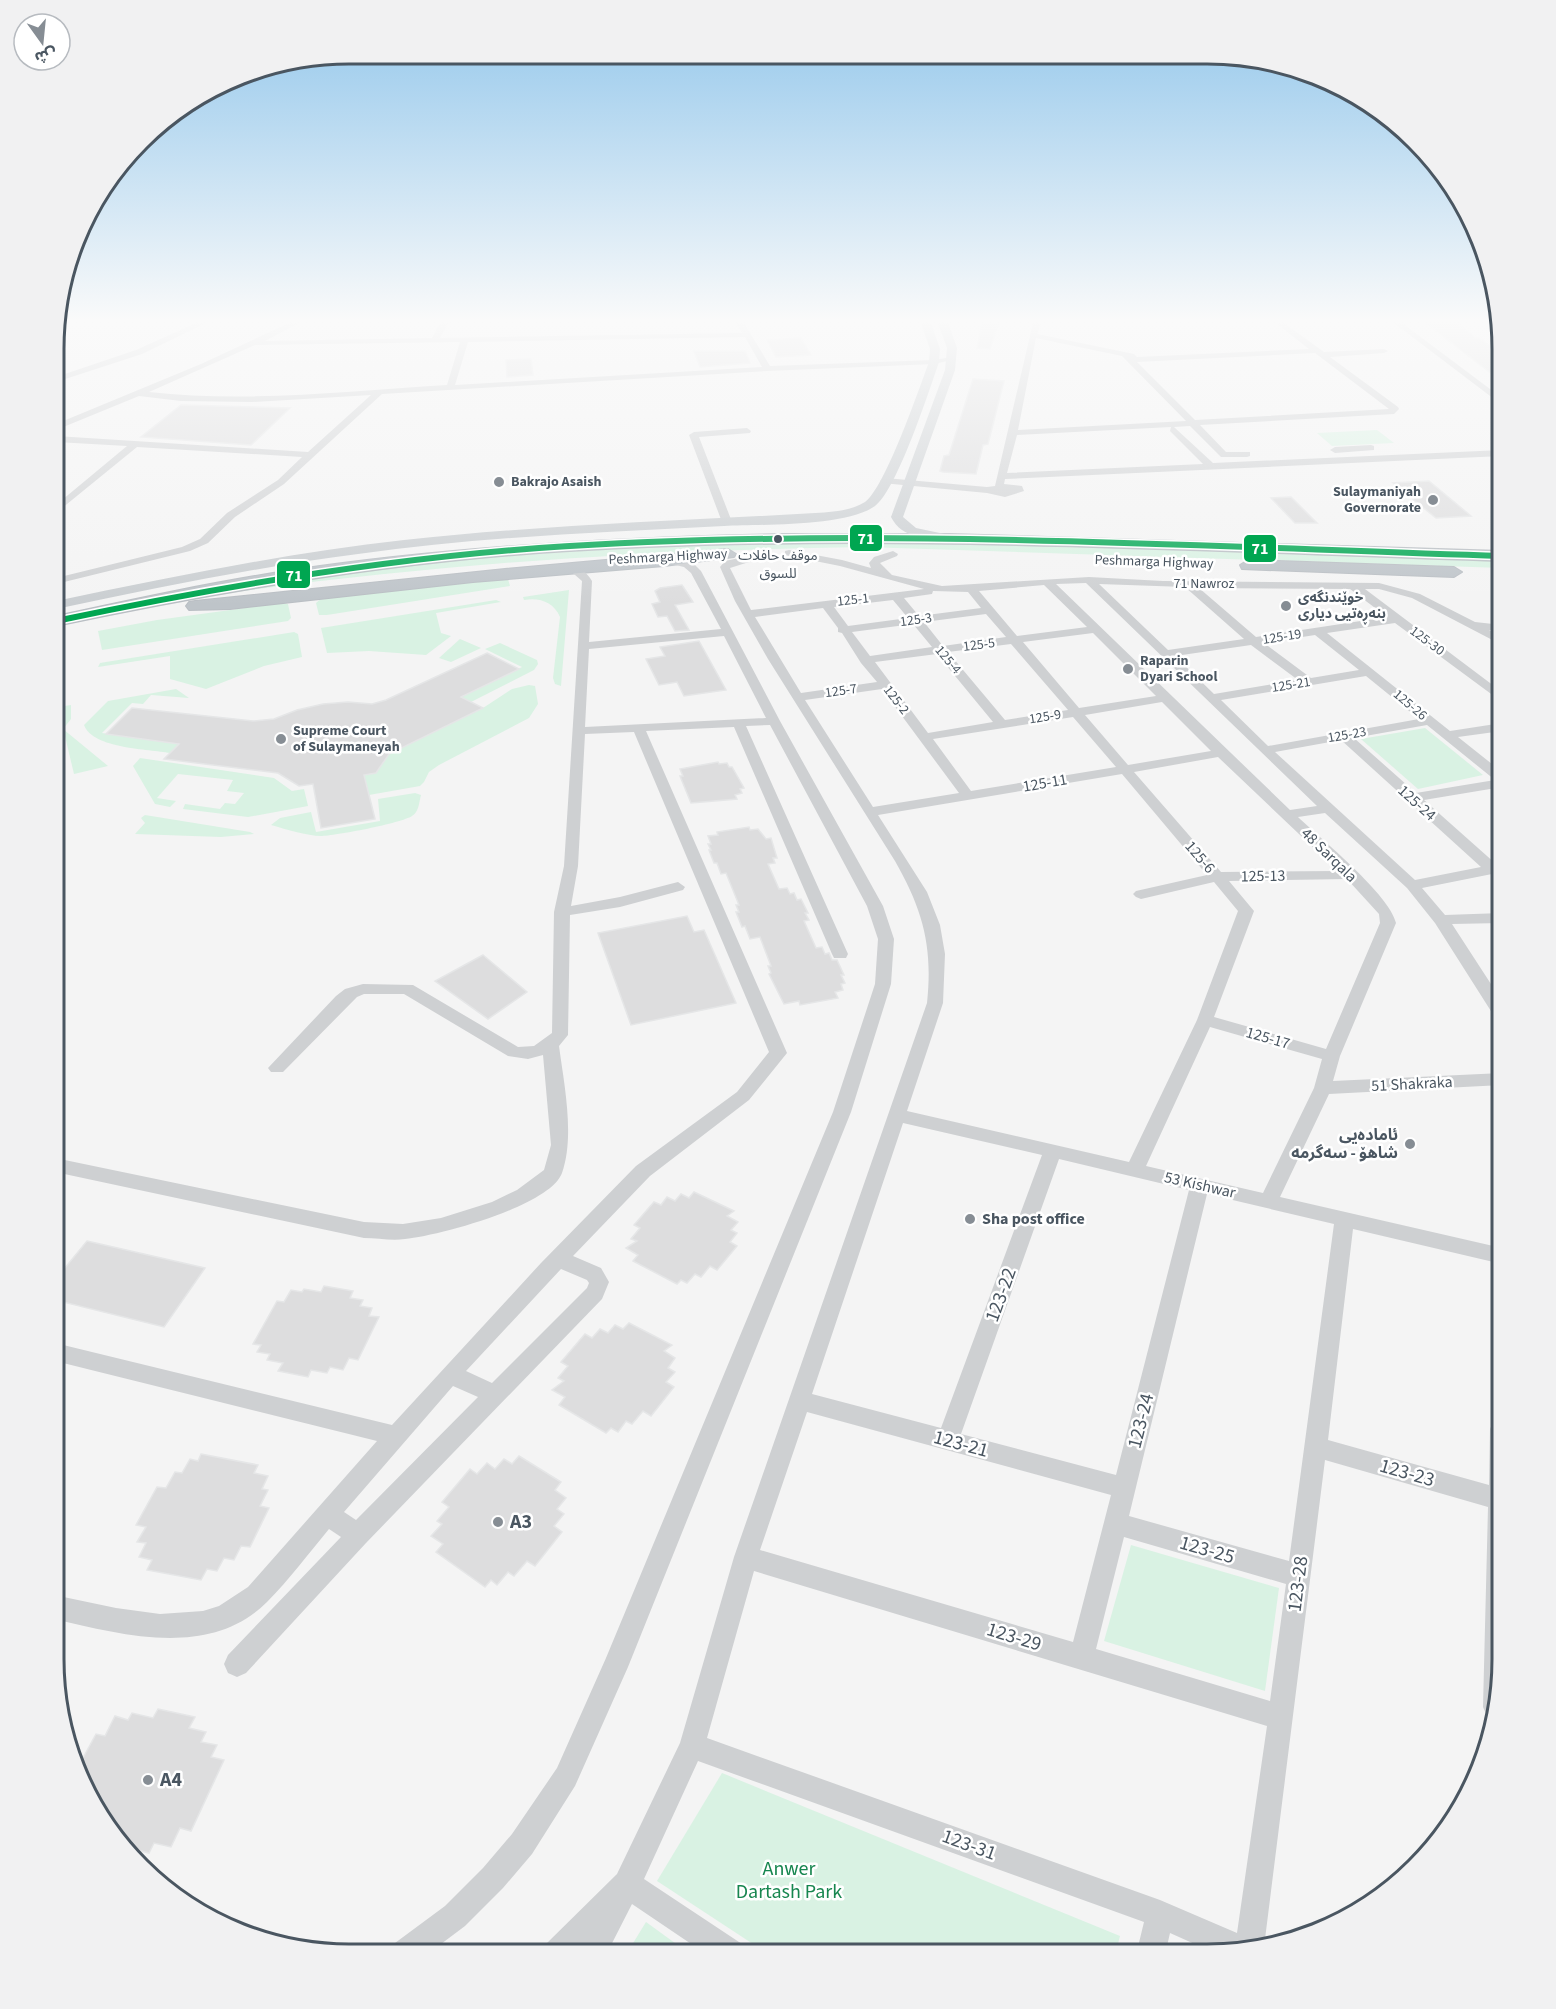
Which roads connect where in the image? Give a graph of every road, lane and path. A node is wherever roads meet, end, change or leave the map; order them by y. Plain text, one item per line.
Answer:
1 (80, 417) edge
2 (352, 417) edge
3 (914, 417) edge
4 (933, 417) edge
5 (1016, 417) edge
6 (1186, 417) edge
7 (1305, 417) edge
8 (1192, 423) junction
9 (64, 424) edge
10 (1173, 429) dead end
11 (747, 431) dead end
12 (1013, 433) junction
13 (64, 439) edge
14 (136, 443) junction
15 (1371, 448) dead end
16 (1326, 450) dead end
17 (1492, 453) edge
18 (1258, 454) dead end
19 (310, 455) junction
20 (1211, 467) junction
21 (1002, 476) junction
22 (885, 481) junction
23 (910, 483) junction
24 (1000, 487) junction
25 (987, 490) junction
26 (64, 503) edge
27 (728, 522) junction
28 (656, 525) junction
29 (949, 538) junction
30 (550, 549) junction
31 (789, 553) junction
32 (764, 554) junction
33 (893, 554) junction
34 (728, 555) junction
35 (1492, 556) edge
36 (653, 558) junction
37 (675, 561) junction
38 (1138, 561) dead end
39 (1230, 564) dead end
40 (572, 568) junction
41 (1466, 572) dead end
42 (64, 580) edge
43 (898, 580) junction
44 (1089, 580) junction
45 (1047, 581) junction
46 (1188, 584) junction
47 (1352, 585) junction
48 (912, 589) junction
49 (965, 589) junction
50 (896, 596) junction
51 (188, 600) junction
52 (64, 603) edge
53 (825, 603) junction
54 (732, 605) junction
55 (989, 610) junction
56 (64, 615) edge
57 (1398, 619) junction
58 (64, 620) edge
59 (916, 620) junction
60 (1472, 625) junction
61 (1492, 627) edge
62 (1094, 629) junction
63 (842, 630) junction
64 (64, 631) edge
65 (729, 632) junction
66 (1317, 632) junction
67 (1492, 636) edge
68 (1014, 640) junction
69 (1254, 641) junction
70 (583, 646) junction
71 (940, 650) junction
72 (1165, 654) junction
73 (865, 660) junction
74 (1370, 672) junction
75 (1308, 682) junction
76 (884, 685) junction
77 (1492, 690) edge
78 (798, 695) junction
79 (1165, 698) junction
80 (1212, 698) junction
81 (1076, 712) junction
82 (774, 721) junction
83 (1429, 721) junction
84 (738, 723) junction
85 (1001, 724) junction
86 (638, 727) junction
87 (1492, 728) edge
88 (577, 731) junction
89 (1343, 735) junction
90 (1446, 735) junction
91 (924, 737) junction
92 (1265, 750) junction
93 (1221, 753) junction
94 (1125, 769) junction
95 (1492, 773) edge
96 (1492, 783) edge
97 (968, 796) junction
98 (1411, 798) junction
99 (1328, 808) junction
100 (870, 812) junction
101 (1288, 815) junction
102 (1492, 864) edge
103 (1492, 869) edge
104 (1350, 875) junction
105 (1218, 878) junction
106 (1412, 885) junction
107 (678, 887) dead end
108 (1141, 894) dead end
109 (562, 912) junction
110 (1492, 918) edge
111 (1442, 920) junction
112 (840, 954) dead end
113 (1492, 992) edge
114 (1205, 1020) junction
115 (551, 1046) junction
116 (1331, 1056) junction
117 (277, 1068) dead end
118 (1492, 1080) edge
119 (1323, 1088) junction
120 (898, 1115) junction
121 (1053, 1150) junction
122 (64, 1167) edge
123 (1135, 1170) junction
124 (1200, 1184) junction
125 (1269, 1201) junction
126 (1345, 1218) junction
127 (1492, 1254) edge
128 (558, 1259) junction
129 (64, 1354) edge
130 (450, 1374) junction
131 (495, 1395) junction
132 (799, 1400) junction
133 (397, 1436) junction
134 (948, 1440) junction
135 (1316, 1447) junction
136 (1124, 1488) junction
137 (1492, 1497) edge
138 (328, 1515) junction
139 (1115, 1523) junction
140 (358, 1535) junction
141 (746, 1557) junction
142 (1299, 1576) junction
143 (64, 1609) edge
144 (1082, 1657) junction
145 (237, 1665) dead end
146 (1281, 1717) junction
147 (692, 1746) junction
148 (627, 1884) junction
149 (1160, 1914) junction
150 (1250, 1941) edge
151 (417, 1944) edge
152 (566, 1944) edge
153 (597, 1944) edge
154 (717, 1944) edge
155 (1153, 1944) edge
156 (1228, 1944) edge

1 - 9 street
2 - 19 street
3 - 22 main road
4 - 23 main road
5 - 12 street
6 - 8 street
7 - 8 street
8 - 12 street
8 - 18 street
10 - 20 street
11 - 27 street
12 - 21 street
13 - 14 street
14 - 19 street
14 - 26 street
15 - 16 street
17 - 20 street
19 - 42 street
20 - 21 street
21 - 24 street
22 - 23 street
22 - 27 main road
23 - 25 street
23 - 29 main road
24 - 25 street
24 - 25 street
27 - 28 main road
28 - 30 highway
28 - 52 main road
29 - 30 highway, Peshmarga Highway
29 - 35 highway, Peshmarga Highway
30 - 51 highway, Peshmarga Highway
31 - 32 highway, Peshmarga Highway
31 - 33 highway, Peshmarga Highway
31 - 43 street
32 - 34 highway, Peshmarga Highway
32 - 54 street
33 - 38 highway, Peshmarga Highway
33 - 43 street
34 - 36 highway, Peshmarga Highway
34 - 37 highway
36 - 37 street
36 - 51 highway, Peshmarga Highway
37 - 40 highway
37 - 54 street
39 - 41 highway, Peshmarga Highway
40 - 51 highway
40 - 70 street
43 - 48 street
44 - 45 street, 71 Nawroz
44 - 46 street, 71 Nawroz
44 - 72 street
45 - 49 street, 71 Nawroz
45 - 62 street, 48 Sarqala
46 - 47 street, 71 Nawroz
46 - 69 street
47 - 57 street, 125-30
47 - 60 street, 71 Nawroz
48 - 49 street, 125-1
48 - 50 street, 125-1
49 - 55 street, 125-6
50 - 53 street, 125-1
50 - 59 street, 125-4
51 - 56 highway
51 - 58 highway, Peshmarga Highway
51 - 64 highway, Peshmarga Highway
53 - 54 street, 125-1
53 - 63 street, 125-2
54 - 65 street
54 - 78 street
55 - 59 street, 125-3
55 - 68 street, 125-6
57 - 66 street, 125-19
57 - 77 street, 125-30
59 - 63 street, 125-3
59 - 71 street, 125-4
60 - 61 street, 71 Nawroz
60 - 67 street
62 - 68 street, 125-5
62 - 79 street, 48 Sarqala
63 - 73 street, 125-2
65 - 70 street
65 - 82 street
66 - 69 street, 125-19
66 - 74 street, 125-26
68 - 71 street, 125-5
68 - 81 street, 125-6
69 - 72 street, 125-19
69 - 75 street
70 - 88 street
71 - 73 street, 125-5
71 - 85 street, 125-4
72 - 80 street
73 - 76 street, 125-2
74 - 75 street, 125-21
74 - 83 street, 125-26
75 - 80 street, 125-21
76 - 78 street, 125-7
76 - 91 street, 125-2
78 - 100 street
79 - 81 street, 125-9
79 - 93 street, 48 Sarqala
80 - 92 street
81 - 85 street, 125-9
81 - 94 street, 125-6
82 - 84 street
82 - 151 street
83 - 89 street, 125-23
83 - 90 street, 125-26
84 - 86 street
84 - 112 street
85 - 91 street, 125-9
86 - 88 street
86 - 128 street
87 - 90 street
88 - 109 street
89 - 92 street, 125-23
89 - 98 street, 125-24
90 - 95 street, 125-26
91 - 97 street, 125-2
92 - 99 street
93 - 94 street, 125-11
93 - 101 street, 48 Sarqala
94 - 97 street, 125-11
94 - 105 street, 125-6
96 - 98 street
97 - 100 street, 125-11
98 - 102 street, 125-24
99 - 101 street
99 - 106 street
100 - 120 street
101 - 104 street, 48 Sarqala
103 - 106 street
104 - 105 street, 125-13
104 - 116 street, 48 Sarqala
105 - 108 street, 125-13
105 - 114 street, 125-6
106 - 111 street
107 - 109 street
109 - 115 street
110 - 111 street
111 - 113 street
114 - 116 street, 125-17
114 - 123 street, 125-6
115 - 117 street
115 - 122 street
116 - 119 street, 48 Sarqala
118 - 119 street, 51 Shakraka
119 - 125 street, 48 Sarqala
120 - 121 street, 53 Kishwar
120 - 132 street
121 - 123 street, 53 Kishwar
121 - 134 street, 123-22
123 - 124 street, 53 Kishwar
124 - 125 street, 53 Kishwar
124 - 136 street, 123-24
125 - 126 street, 53 Kishwar
126 - 127 street, 53 Kishwar
126 - 135 street, 123-28
128 - 130 street
128 - 131 street
129 - 133 street
130 - 131 street
130 - 133 street
131 - 140 street
132 - 134 street, 123-21
132 - 141 street
133 - 138 street
134 - 136 street, 123-21
135 - 137 street, 123-23
135 - 142 street, 123-28
136 - 139 street, 123-24
138 - 140 street
138 - 143 street
139 - 142 street, 123-25
139 - 144 street, 123-24
140 - 145 street
141 - 144 street, 123-29
141 - 147 street
142 - 146 street, 123-28
144 - 146 street, 123-29
146 - 150 street, 123-28
147 - 148 street
147 - 149 street, 123-31
148 - 152 street
148 - 153 street
148 - 154 street
149 - 155 street
149 - 156 street, 123-31

